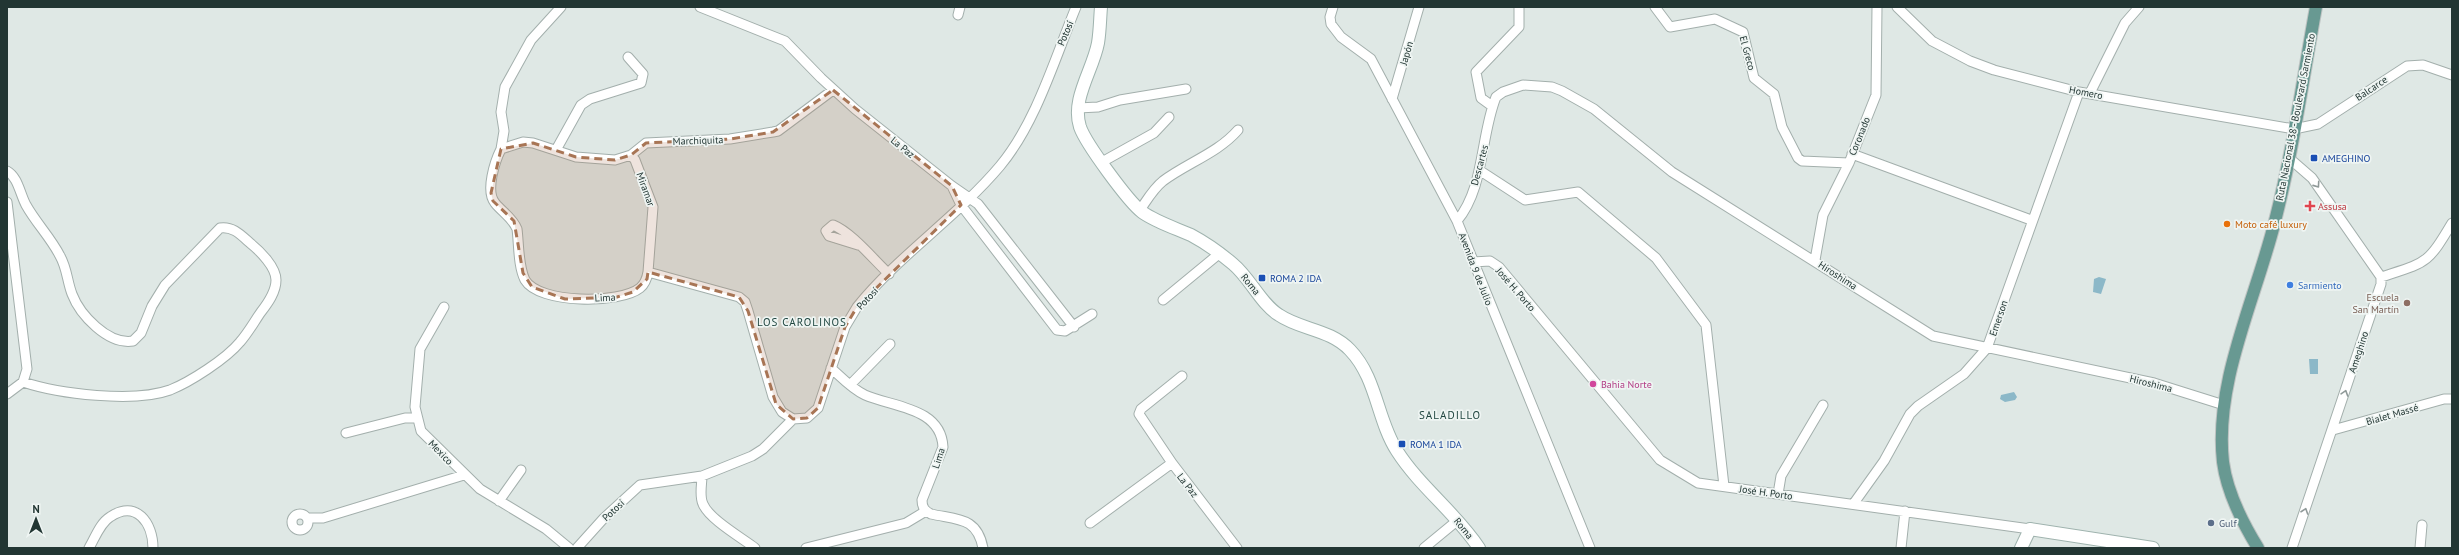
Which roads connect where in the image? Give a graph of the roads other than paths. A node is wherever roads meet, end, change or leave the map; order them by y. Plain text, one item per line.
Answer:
1 (561, 7) edge
2 (700, 7) edge
3 (1076, 7) edge
4 (1101, 7) edge
5 (1419, 7) edge
6 (1519, 7) edge
7 (1655, 7) edge
8 (1877, 7) edge
9 (1897, 7) edge
10 (2139, 7) edge
11 (2316, 7) edge
12 (1332, 10) edge
13 (628, 57) dead end
14 (2452, 75) edge
15 (1186, 89) dead end
16 (833, 90) junction
17 (2079, 92) junction
18 (2090, 93) junction
19 (1392, 100) junction
20 (1492, 106) junction
21 (1078, 108) junction
22 (1169, 117) dead end
23 (2294, 128) junction
24 (1238, 130) dead end
25 (501, 149) junction
26 (556, 150) junction
27 (630, 155) junction
28 (1851, 158) junction
29 (2289, 158) junction
30 (1102, 162) junction
31 (1479, 170) junction
32 (7, 171) edge
33 (952, 186) junction
34 (970, 197) junction
35 (7, 202) edge
36 (961, 205) junction
37 (1140, 210) junction
38 (2032, 220) junction
39 (1457, 221) junction
40 (2452, 223) edge
41 (858, 245) dead end
42 (1220, 253) junction
43 (1815, 260) junction
44 (1473, 262) junction
45 (648, 272) junction
46 (889, 274) junction
47 (2381, 277) junction
48 (1163, 300) dead end
49 (444, 307) dead end
50 (1092, 314) dead end
51 (1074, 327) junction
52 (890, 344) dead end
53 (1987, 348) junction
54 (831, 368) junction
55 (1182, 376) dead end
56 (23, 382) junction
57 (850, 385) junction
58 (7, 394) edge
59 (2452, 399) edge
60 (1823, 406) dead end
61 (2224, 406) junction
62 (417, 418) junction
63 (793, 420) junction
64 (2332, 430) junction
65 (346, 433) dead end
66 (1172, 463) junction
67 (521, 470) dead end
68 (464, 475) junction
69 (702, 476) junction
70 (1724, 486) junction
71 (1778, 494) junction
72 (499, 501) junction
73 (1854, 503) junction
74 (1906, 511) junction
75 (926, 512) junction
76 (307, 518) dead end
77 (1458, 520) junction
78 (1090, 523) dead end
79 (2422, 525) dead end
80 (2030, 529) junction
81 (2248, 532) junction
82 (89, 548) edge
83 (153, 548) edge
84 (568, 548) edge
85 (577, 548) edge
86 (755, 548) edge
87 (806, 548) edge
88 (983, 548) edge
89 (1237, 548) edge
90 (1424, 548) edge
91 (1479, 548) edge
92 (1590, 548) edge
93 (1901, 548) edge
94 (2021, 548) edge
95 (2153, 548) edge
96 (2251, 548) edge
97 (2258, 548) edge
98 (2292, 548) edge
99 (2420, 548) edge

1 - 25 street, Lima
2 - 16 street, La Paz
3 - 34 street, Potosí
4 - 21 main road, Roma
5 - 19 street, Japón
6 - 20 street
7 - 28 street, El Greco
8 - 28 street, Coronado
9 - 17 street, Homero
10 - 18 street
11 - 23 main road, Ruta Nacional 38 - Boulevard Sarmiento
12 - 19 street, Avenida 9 de Julio
13 - 26 street
14 - 23 street, Balcarce
15 - 21 street
16 - 27 street, Marchiquita
16 - 33 street, La Paz
17 - 18 street, Homero
17 - 38 street, Emerson
18 - 23 street, Homero
19 - 39 street, Avenida 9 de Julio
20 - 31 street, Descartes
20 - 43 street, Hiroshima
21 - 30 main road, Roma
22 - 30 street
23 - 29 main road, Ruta Nacional 38 - Boulevard Sarmiento
24 - 37 street
25 - 26 street
25 - 45 street, Lima
26 - 27 street, Marchiquita
27 - 45 street, Miramar
28 - 38 street, El Greco
28 - 43 street, Coronado
29 -> 47 street
29 - 61 main road, Ruta Nacional 38 - Boulevard Sarmiento
30 - 37 main road, Roma
31 - 39 street, Descartes
31 - 70 street
32 - 56 street
33 - 34 street, La Paz
33 - 36 street
34 - 36 street, Potosí
34 - 51 street, La Paz
35 - 56 street
36 - 46 street, Potosí
36 - 51 street
37 - 42 main road, Roma
38 - 53 street, Emerson
39 - 44 street, Avenida 9 de Julio
40 - 47 street
41 - 46 street
42 - 48 street
42 - 77 main road, Roma
43 - 53 street, Hiroshima
44 - 70 street, José H. Porto
44 - 92 street, Avenida 9 de Julio
45 - 63 street
46 - 54 street, Potosí
64 -> 47 street, Ameghino
49 - 62 street, Mexico
50 - 51 street
52 - 57 street
53 - 61 street, Hiroshima
53 - 73 street, Emerson
54 - 57 street, Lima
54 - 63 street, Potosí
55 - 66 street
56 - 58 street
57 - 75 street, Lima
59 - 64 street, Bialet Massé
60 - 71 street
61 - 81 main road, Ruta Nacional 38 - Boulevard Sarmiento
62 - 65 street
62 - 68 street, Mexico
63 - 69 street, Potosí
98 -> 64 street, Ameghino
66 - 78 street, La Paz
66 - 89 street, La Paz
67 - 72 street
68 - 72 street, Mexico
68 - 76 street
69 - 85 street, Potosí
69 - 86 street
70 - 71 street, José H. Porto
71 - 73 street, José H. Porto
72 - 84 street, Mexico
73 - 74 street, José H. Porto
74 - 80 street, José H. Porto
74 - 93 street
75 - 87 street
75 - 88 street
77 - 90 street
77 - 91 main road, Roma
79 - 99 street
80 - 94 main road
80 - 95 main road, José H. Porto
81 - 96 main road
81 - 97 main road, Ruta Nacional 38 - Boulevard Sarmiento
82 - 83 street

